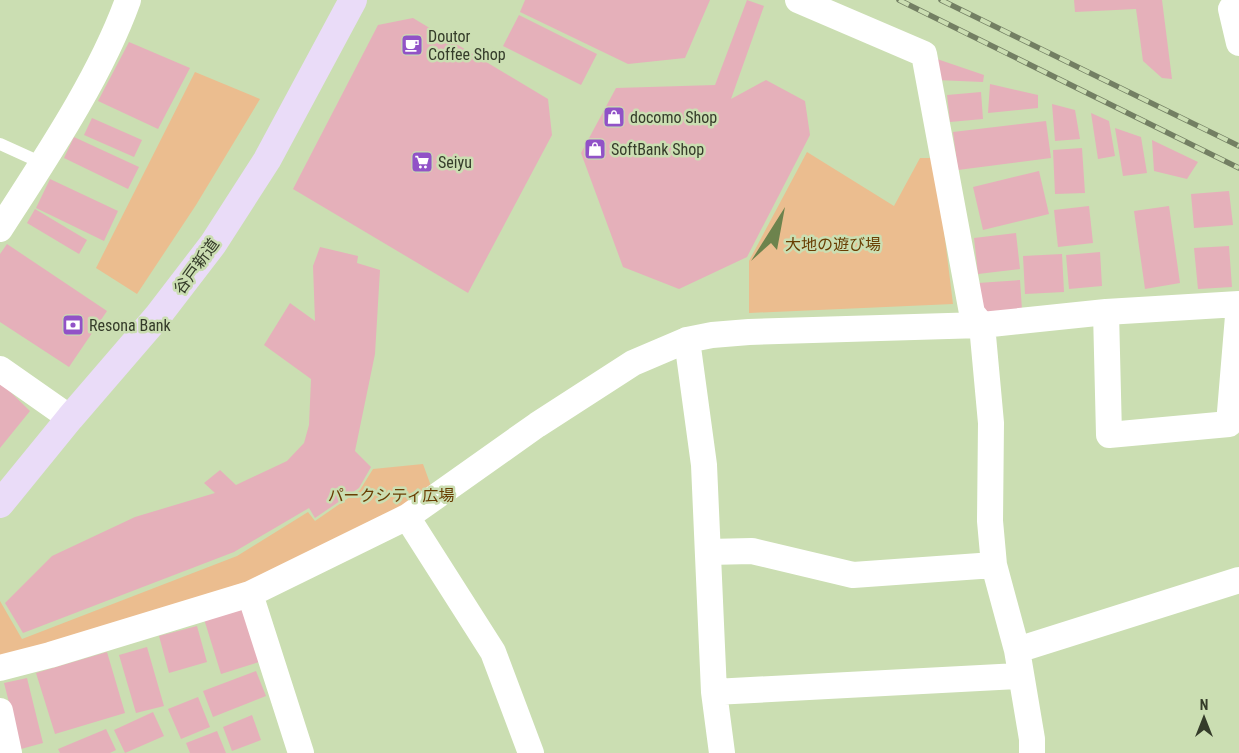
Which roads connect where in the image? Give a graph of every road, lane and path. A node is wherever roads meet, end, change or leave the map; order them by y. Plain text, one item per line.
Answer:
1 (128, 0) edge
2 (354, 0) edge
3 (798, 0) edge
4 (1231, 9) dead end
5 (1239, 43) edge
6 (0, 144) edge
7 (42, 163) junction
8 (0, 229) edge
9 (1239, 304) edge
10 (1106, 312) junction
11 (982, 325) junction
12 (687, 340) junction
13 (0, 368) edge
14 (70, 418) junction
15 (0, 504) edge
16 (407, 517) junction
17 (708, 552) junction
18 (994, 565) junction
19 (1239, 580) edge
20 (250, 594) junction
21 (1018, 663) junction
22 (0, 668) edge
23 (714, 692) junction
24 (0, 711) edge
25 (9, 753) edge
26 (300, 753) edge
27 (531, 753) edge
28 (722, 753) edge
29 (1032, 753) edge

1 - 7 street
2 - 14 main road, 谷戸新道
3 - 11 street
4 - 5 street
6 - 7 lane
7 - 8 street
9 - 10 street
9 - 10 street
10 - 11 street
11 - 12 street
11 - 18 street
12 - 16 street
12 - 17 street
13 - 14 street
14 - 15 main road, 谷戸新道
16 - 20 street
16 - 27 street
17 - 18 street
17 - 23 street
18 - 21 street
19 - 21 street
20 - 22 street
20 - 26 street
21 - 23 street
21 - 29 street
23 - 28 street
24 - 25 street

